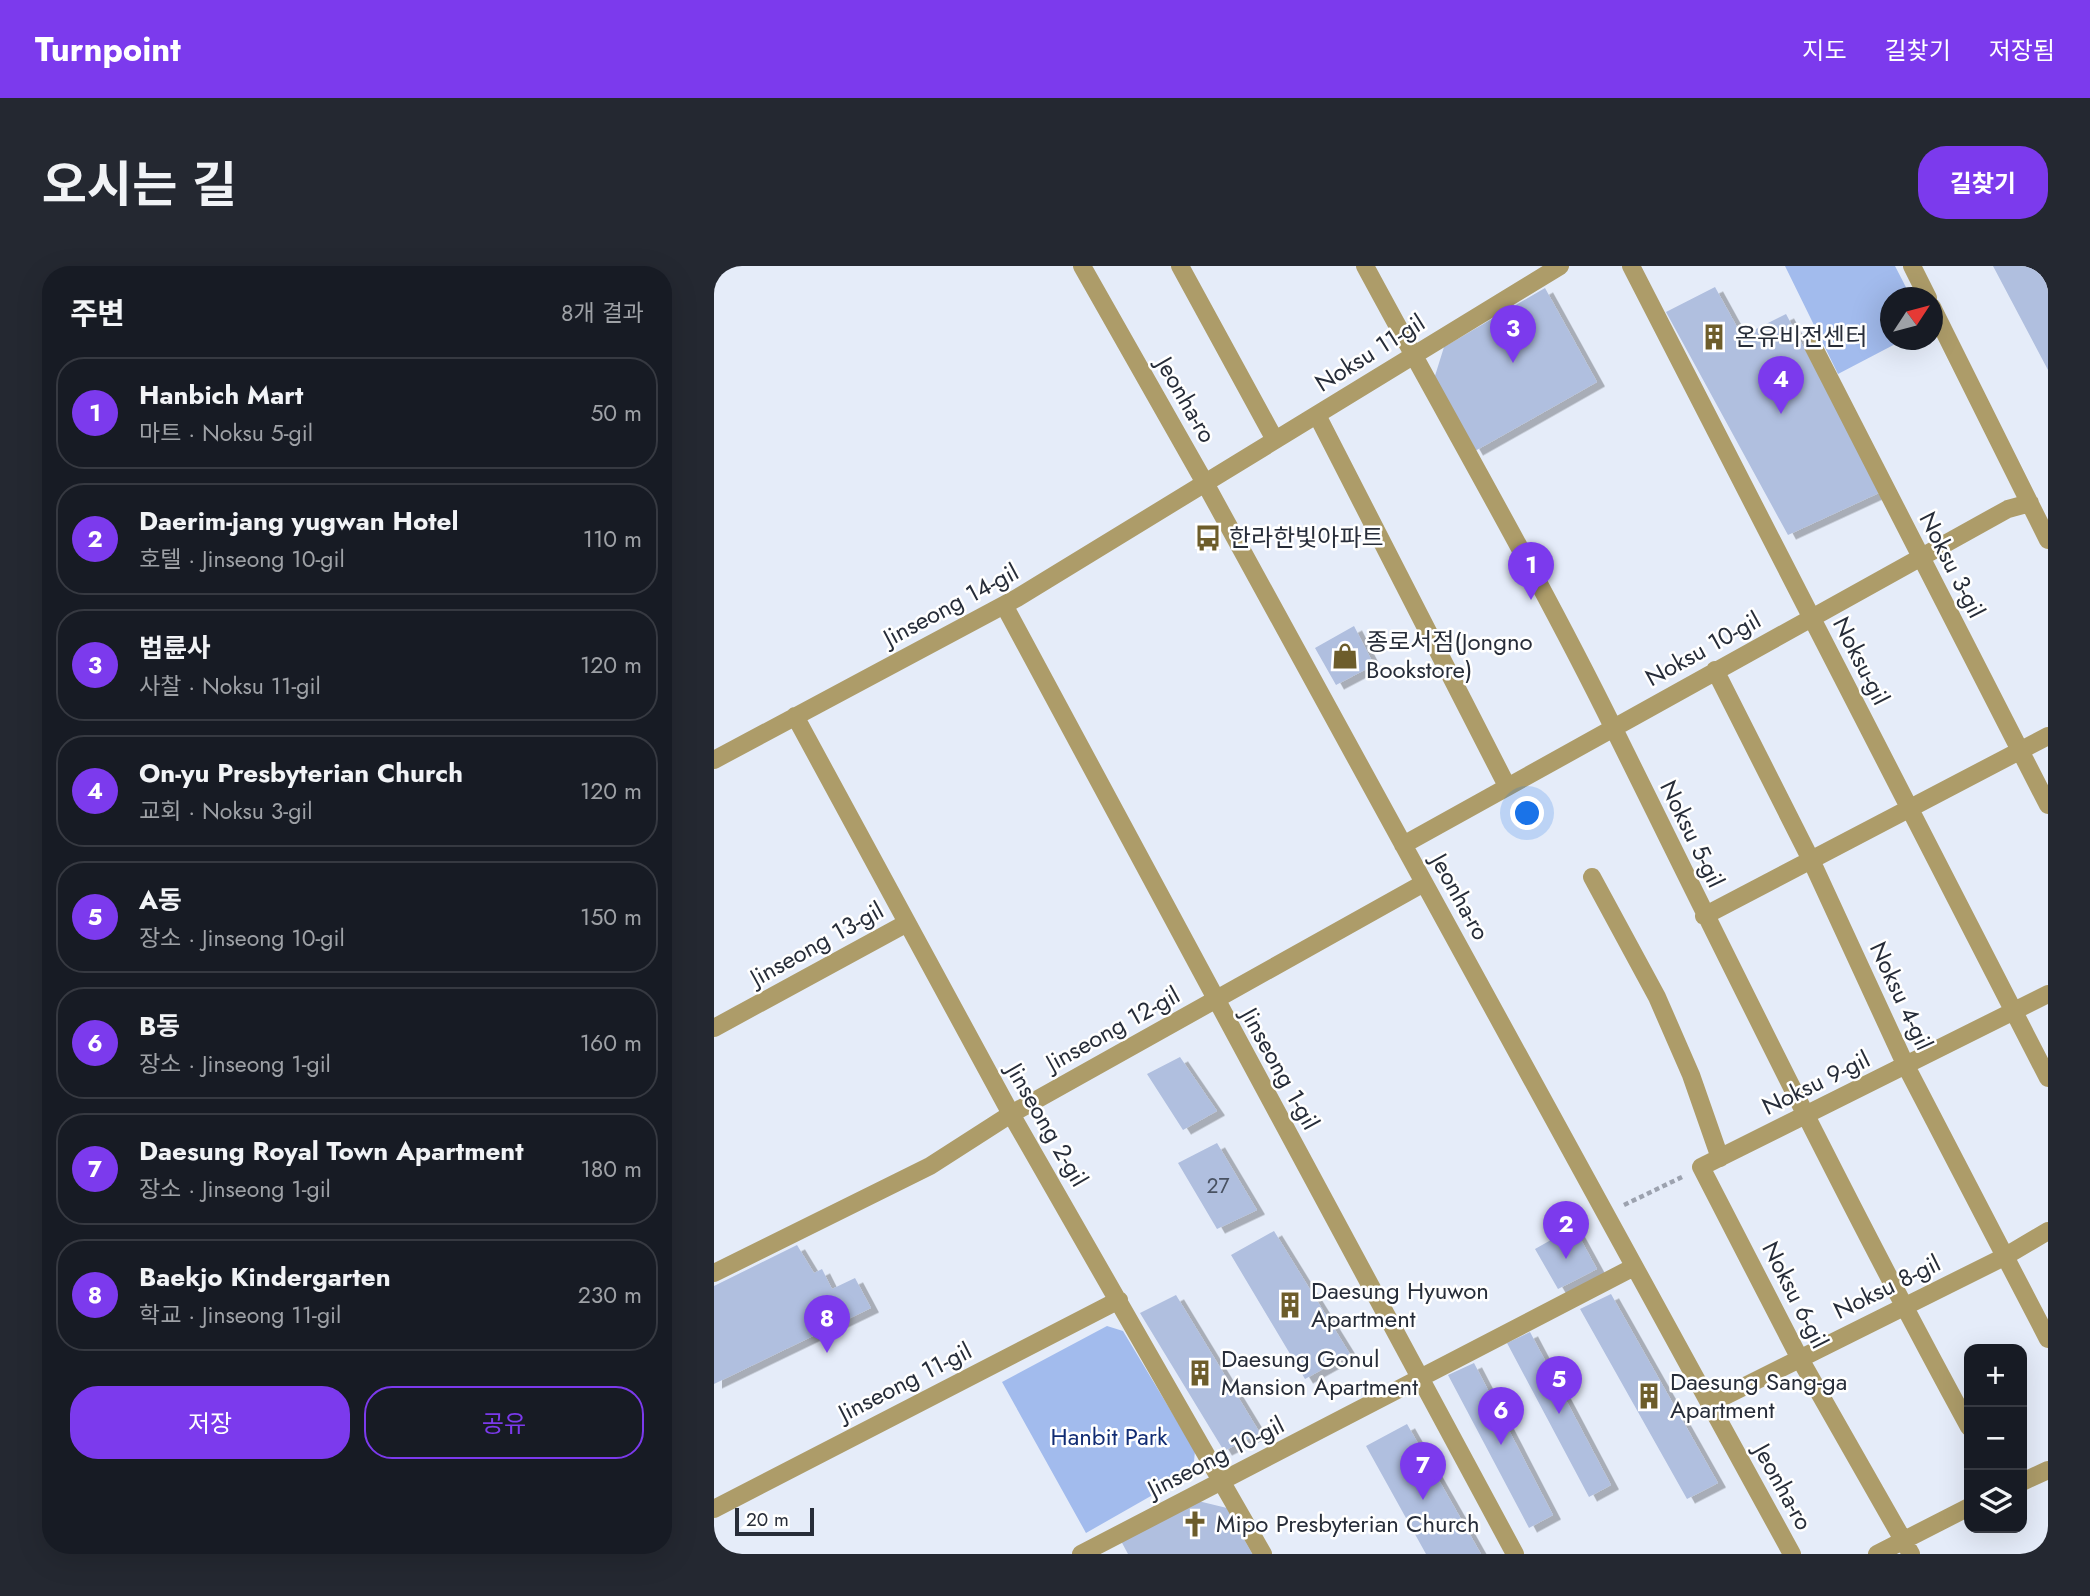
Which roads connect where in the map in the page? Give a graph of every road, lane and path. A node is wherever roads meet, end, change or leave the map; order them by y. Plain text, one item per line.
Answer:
1 (1082, 266) edge
2 (1180, 266) edge
3 (1365, 266) edge
4 (1560, 266) edge
5 (1631, 266) edge
6 (1912, 266) edge
7 (1922, 287) edge
8 (1943, 327) edge
9 (1813, 346) dead end
10 (1413, 355) junction
11 (1317, 415) junction
12 (1275, 440) junction
13 (1205, 483) junction
14 (2030, 503) junction
15 (2048, 540) edge
16 (1921, 557) junction
17 (1004, 605) junction
18 (1811, 617) junction
19 (1716, 670) junction
20 (795, 716) junction
21 (1613, 726) junction
22 (2048, 736) edge
23 (2020, 751) junction
24 (714, 760) edge
25 (1507, 786) junction
26 (2048, 805) edge
27 (1908, 808) junction
28 (1403, 845) junction
29 (1811, 860) junction
30 (1592, 877) dead end
31 (1424, 883) junction
32 (1704, 916) junction
33 (907, 923) junction
34 (2048, 994) edge
35 (1214, 1000) junction
36 (2014, 1012) junction
37 (714, 1028) edge
38 (1906, 1066) junction
39 (2048, 1078) edge
40 (1011, 1114) junction
41 (1806, 1115) junction
42 (1720, 1158) junction
43 (1701, 1167) junction
44 (1605, 1214) junction
45 (2048, 1231) edge
46 (2004, 1256) junction
47 (1634, 1268) junction
48 (714, 1273) edge
49 (1119, 1300) junction
50 (1903, 1307) junction
51 (2048, 1339) edge
52 (1800, 1359) junction
53 (1422, 1378) junction
54 (1709, 1404) junction
55 (1964, 1418) edge
56 (2048, 1470) edge
57 (2027, 1480) edge
58 (1223, 1481) junction
59 (714, 1509) edge
60 (1964, 1510) edge
61 (1908, 1547) edge
62 (1081, 1554) edge
63 (1262, 1554) edge
64 (1515, 1554) edge
65 (1791, 1554) edge
66 (1877, 1554) edge

1 - 13 street, Jeonha-ro
2 - 12 street
3 - 10 street, Noksu 5-gil
4 - 10 street, Noksu 11-gil
5 - 18 street, Noksu-gil
6 - 7 street
8 - 14 street
9 - 16 street, Noksu 3-gil
10 - 11 street, Noksu 11-gil
10 - 21 street, Noksu 5-gil
11 - 12 street, Noksu 11-gil
11 - 25 street
12 - 13 street, Noksu 11-gil
13 - 17 street, Jinseong 14-gil
13 - 28 street, Jeonha-ro
14 - 15 street
14 - 16 street, Noksu 10-gil
16 - 18 street, Noksu 10-gil
16 - 23 street, Noksu 3-gil
17 - 20 street, Jinseong 14-gil
17 - 35 street, Jinseong 1-gil
18 - 19 street, Noksu 10-gil
18 - 27 street, Noksu-gil
19 - 21 street, Noksu 10-gil
19 - 29 street, Noksu 4-gil
20 - 24 street, Jinseong 14-gil
20 - 33 street, Jinseong 2-gil
21 - 25 street, Noksu 10-gil
21 - 32 street, Noksu 5-gil
22 - 23 street
23 - 26 street, Noksu 3-gil
23 - 27 street
25 - 28 street, Noksu 10-gil
27 - 29 street
27 - 36 street, Noksu-gil
28 - 31 street, Jeonha-ro
29 - 32 street
29 - 38 street, Noksu 4-gil
30 - 42 street
31 - 35 street, Jinseong 12-gil
31 - 44 street, Jeonha-ro
32 - 41 street, Noksu 5-gil
33 - 37 street, Jinseong 13-gil
33 - 40 street, Jinseong 2-gil
34 - 36 street, Noksu 9-gil
35 - 40 street, Jinseong 12-gil
35 - 53 street, Jinseong 1-gil
36 - 38 street, Noksu 9-gil
36 - 39 street, Noksu-gil
38 - 41 street, Noksu 9-gil
38 - 46 street, Noksu 4-gil
40 - 48 street, Jinseong 12-gil
40 - 49 street, Jinseong 2-gil
41 - 42 street, Noksu 9-gil
41 - 50 street, Noksu 5-gil
42 - 43 street, Noksu 9-gil
43 - 44 path
43 - 52 street, Noksu 6-gil
44 - 47 street, Jeonha-ro
45 - 46 street, Noksu 8-gil
46 - 50 street, Noksu 8-gil
46 - 51 street, Noksu 4-gil
47 - 53 street, Jinseong 10-gil
47 - 54 street, Jeonha-ro
49 - 58 street, Jinseong 2-gil
49 - 59 street, Jinseong 11-gil
50 - 52 street, Noksu 8-gil
50 - 55 street, Noksu 5-gil
52 - 54 street, Noksu 8-gil
52 - 61 street, Noksu 6-gil
53 - 58 street, Jinseong 10-gil
53 - 64 street, Jinseong 1-gil
54 - 65 street, Jeonha-ro
56 - 57 street
58 - 62 street, Jinseong 10-gil
58 - 63 street, Jinseong 2-gil
60 - 61 street
61 - 66 street

